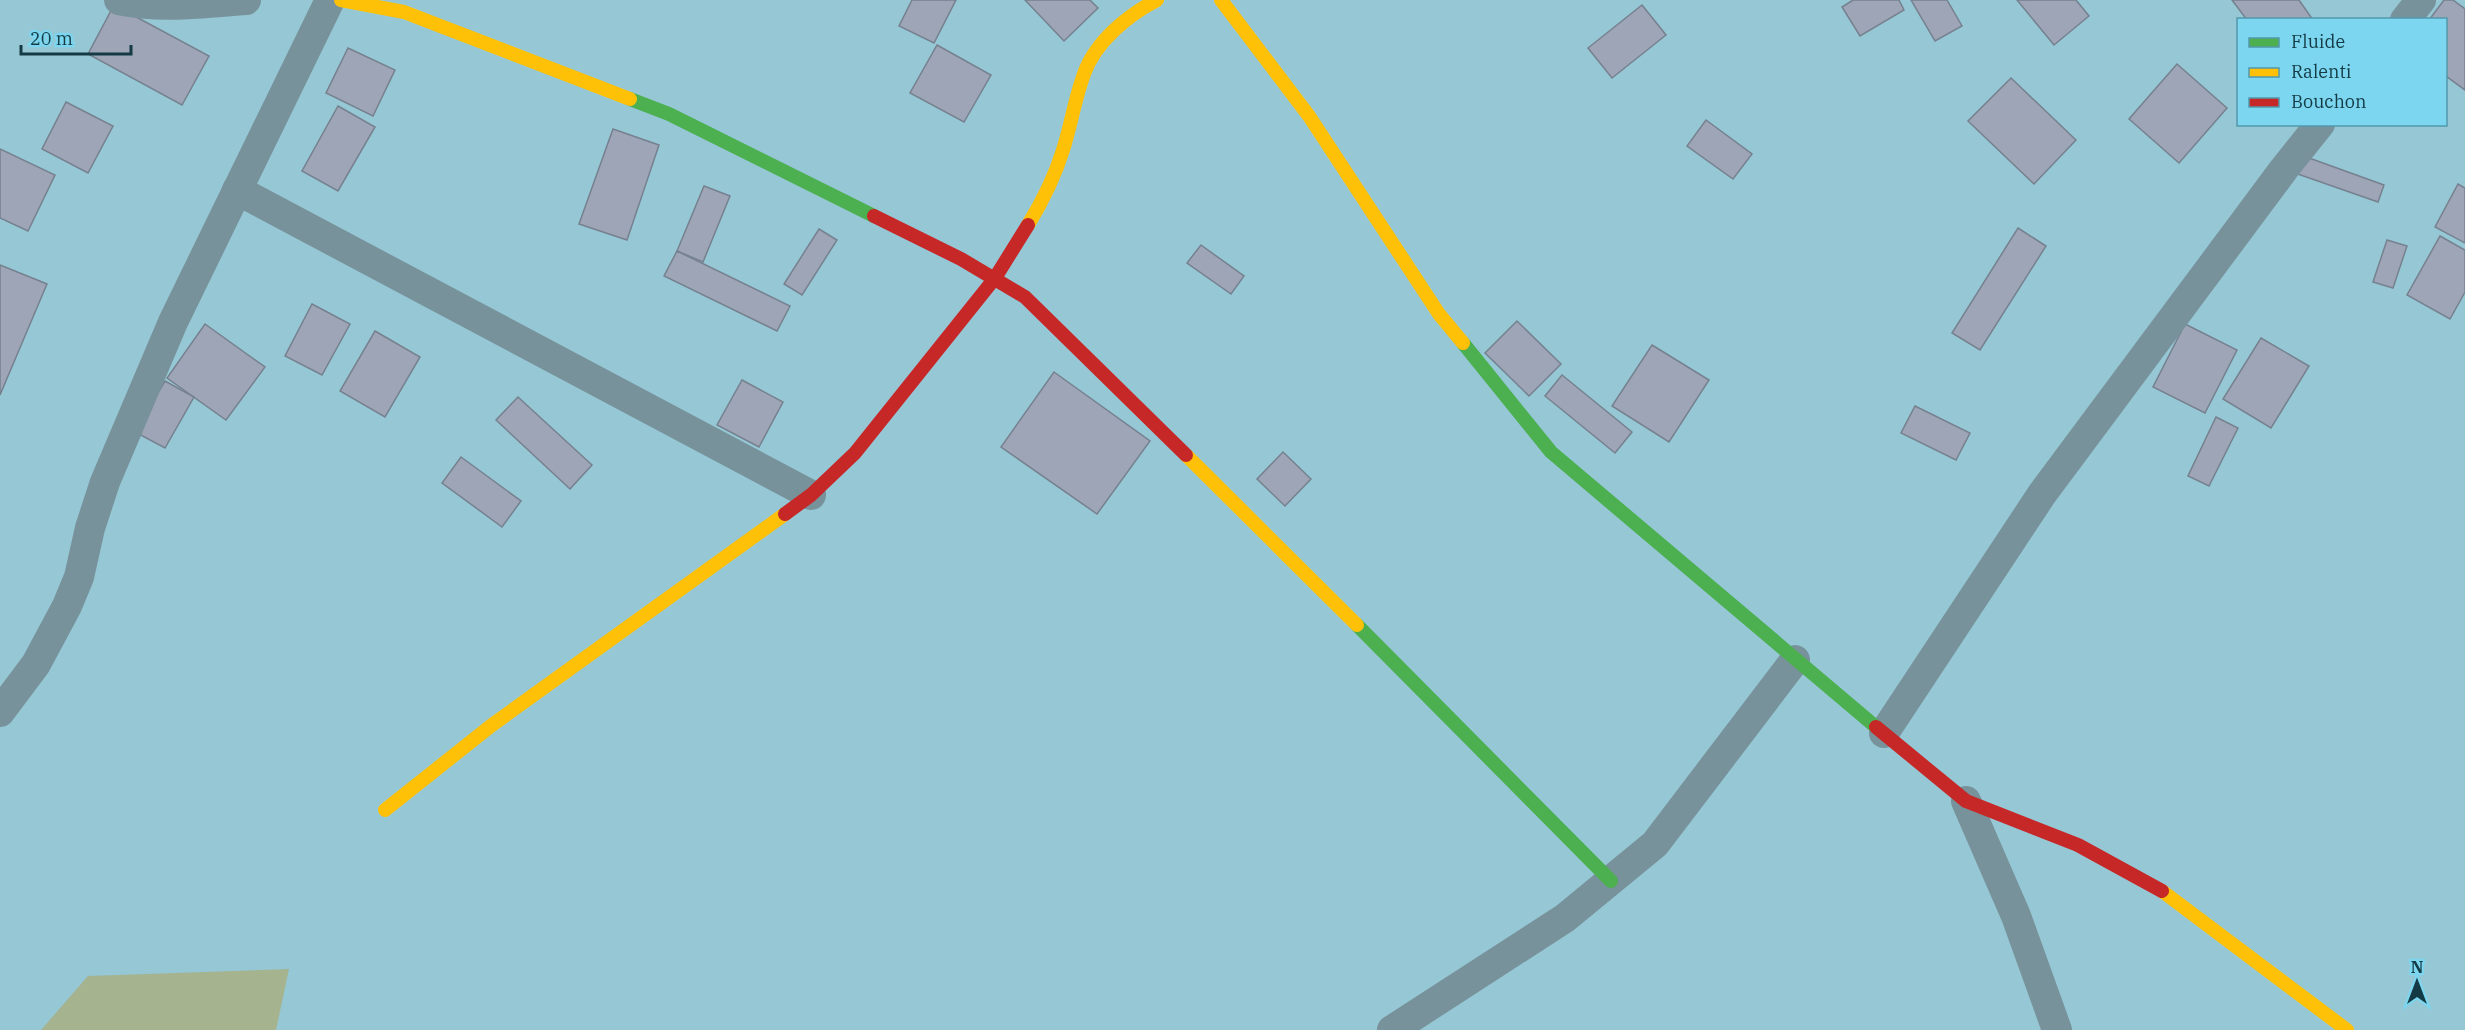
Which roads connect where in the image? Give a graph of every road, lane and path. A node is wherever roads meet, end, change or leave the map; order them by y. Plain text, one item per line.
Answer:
1 (119, 0) edge
2 (246, 0) edge
3 (330, 0) edge
4 (341, 0) edge
5 (1157, 0) edge
6 (1221, 0) edge
7 (2421, 0) edge
8 (2407, 18) edge
9 (2318, 126) edge
10 (237, 190) junction
11 (995, 278) junction
12 (811, 495) junction
13 (1795, 660) junction
14 (0, 712) edge
15 (1884, 733) junction
16 (1966, 801) junction
17 (385, 810) dead end
18 (1611, 881) junction
19 (1392, 1030) edge
20 (2057, 1030) edge
21 (2347, 1030) edge

1 - 2 street
3 - 10 street
4 - 11 street
5 - 11 street
6 - 13 street
7 - 8 street
9 - 15 street
10 - 12 street
10 - 14 street
11 - 12 street
11 - 18 street
12 - 17 street
13 - 15 street
13 - 18 street
15 - 16 street
16 - 20 street
16 - 21 street
18 - 19 street

